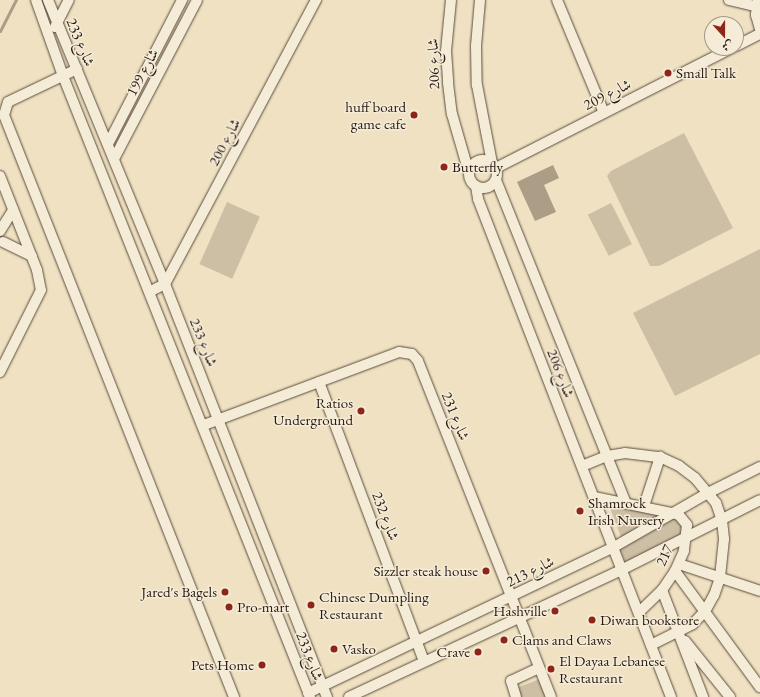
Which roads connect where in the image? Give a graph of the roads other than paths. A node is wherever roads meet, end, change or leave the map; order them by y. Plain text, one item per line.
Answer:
1 (36, 0) edge
2 (48, 0) edge
3 (69, 0) edge
4 (182, 0) edge
5 (197, 0) edge
6 (316, 0) edge
7 (451, 0) edge
8 (480, 0) edge
9 (557, 0) edge
10 (729, 0) edge
11 (757, 3) edge
12 (57, 23) junction
13 (760, 29) edge
14 (47, 32) junction
15 (760, 34) edge
16 (744, 42) edge
17 (716, 56) edge
18 (77, 69) junction
19 (63, 76) junction
20 (604, 113) junction
21 (108, 144) junction
22 (114, 159) junction
23 (494, 165) junction
24 (469, 173) junction
25 (0, 176) edge
26 (496, 180) junction
27 (476, 186) junction
28 (13, 210) junction
29 (1, 238) edge
30 (32, 256) junction
31 (165, 284) junction
32 (151, 291) junction
33 (3, 360) edge
34 (0, 372) edge
35 (319, 382) junction
36 (218, 420) junction
37 (204, 426) junction
38 (607, 456) junction
39 (660, 457) junction
40 (582, 466) junction
41 (760, 467) edge
42 (708, 493) junction
43 (594, 497) junction
44 (760, 500) edge
45 (626, 503) junction
46 (644, 506) junction
47 (672, 513) junction
48 (722, 520) junction
49 (687, 538) junction
50 (614, 547) junction
51 (677, 567) junction
52 (623, 569) junction
53 (720, 578) junction
54 (662, 590) junction
55 (760, 592) edge
56 (511, 597) junction
57 (705, 611) junction
58 (639, 612) junction
59 (519, 617) junction
60 (678, 633) junction
61 (417, 641) junction
62 (651, 645) junction
63 (424, 661) junction
64 (539, 668) junction
65 (322, 686) junction
66 (760, 687) edge
67 (309, 695) edge
68 (234, 697) edge
69 (327, 697) edge
70 (349, 697) edge
71 (516, 697) edge
72 (551, 697) edge
73 (671, 697) edge
74 (703, 697) edge
75 (730, 697) edge

1 - 14 street, شارع 233
2 - 12 street, شارع 233
3 - 12 street
4 - 21 street, شارع 199
5 - 22 street, شارع 199
6 - 31 street, شارع 200
7 - 24 street, شارع 206
8 - 23 street
9 - 20 street
10 - 11 street
11 - 13 street
12 - 14 street
12 - 18 street, شارع 233
14 - 19 street, شارع 233
15 - 16 street
17 - 20 street, شارع 209
18 - 19 street
18 - 21 street, شارع 233
19 - 32 street, شارع 233
19 - 68 street
20 - 23 street, شارع 209
21 - 22 street, شارع 233
22 - 31 street, شارع 233
23 - 24 street
23 - 26 street
24 - 27 street
25 - 28 street
26 - 27 street
26 - 38 street, شارع 206
27 - 40 street, شارع 206
28 - 29 street
28 - 30 street
29 - 30 street
30 - 33 street
31 - 32 street
31 - 36 street, شارع 233
32 - 37 street, شارع 233
33 - 34 street
35 - 36 street, شارع 231
35 - 56 street, شارع 231
35 - 61 street, شارع 232
36 - 37 street, شارع 231
36 - 65 street, شارع 233
37 - 67 street, شارع 233
38 - 39 street
38 - 40 street
38 - 45 street, شارع 206
39 - 42 street
39 - 46 street
40 - 43 street, شارع 206
41 - 42 street, شارع 213
42 - 47 street, شارع 213
42 - 48 street
43 - 45 street, 217
43 - 50 street, شارع 206
44 - 48 street
45 - 46 street, 217
46 - 47 street, 217
47 - 49 street, 217
47 - 50 street, شارع 213
48 - 49 street
48 - 53 street
49 - 51 street, 217
49 - 52 street
50 - 52 street, شارع 206
50 - 56 street, شارع 213
51 - 53 street
51 - 54 street, 217
51 - 57 street
52 - 58 street, شارع 206
52 - 59 street
53 - 55 street
53 - 57 street
54 - 58 street, 217
54 - 60 street
56 - 59 street, شارع 231
56 - 61 street, شارع 213
57 - 60 street
57 - 66 street
58 - 62 street, شارع 206
59 - 63 street
59 - 64 street, شارع 231
60 - 62 street
60 - 74 street
60 - 75 street
61 - 63 street, شارع 232
61 - 65 street, شارع 213
62 - 73 street, شارع 206
63 - 70 street
64 - 71 street
64 - 72 street, شارع 231
65 - 67 street, شارع 213
65 - 69 street, شارع 233

